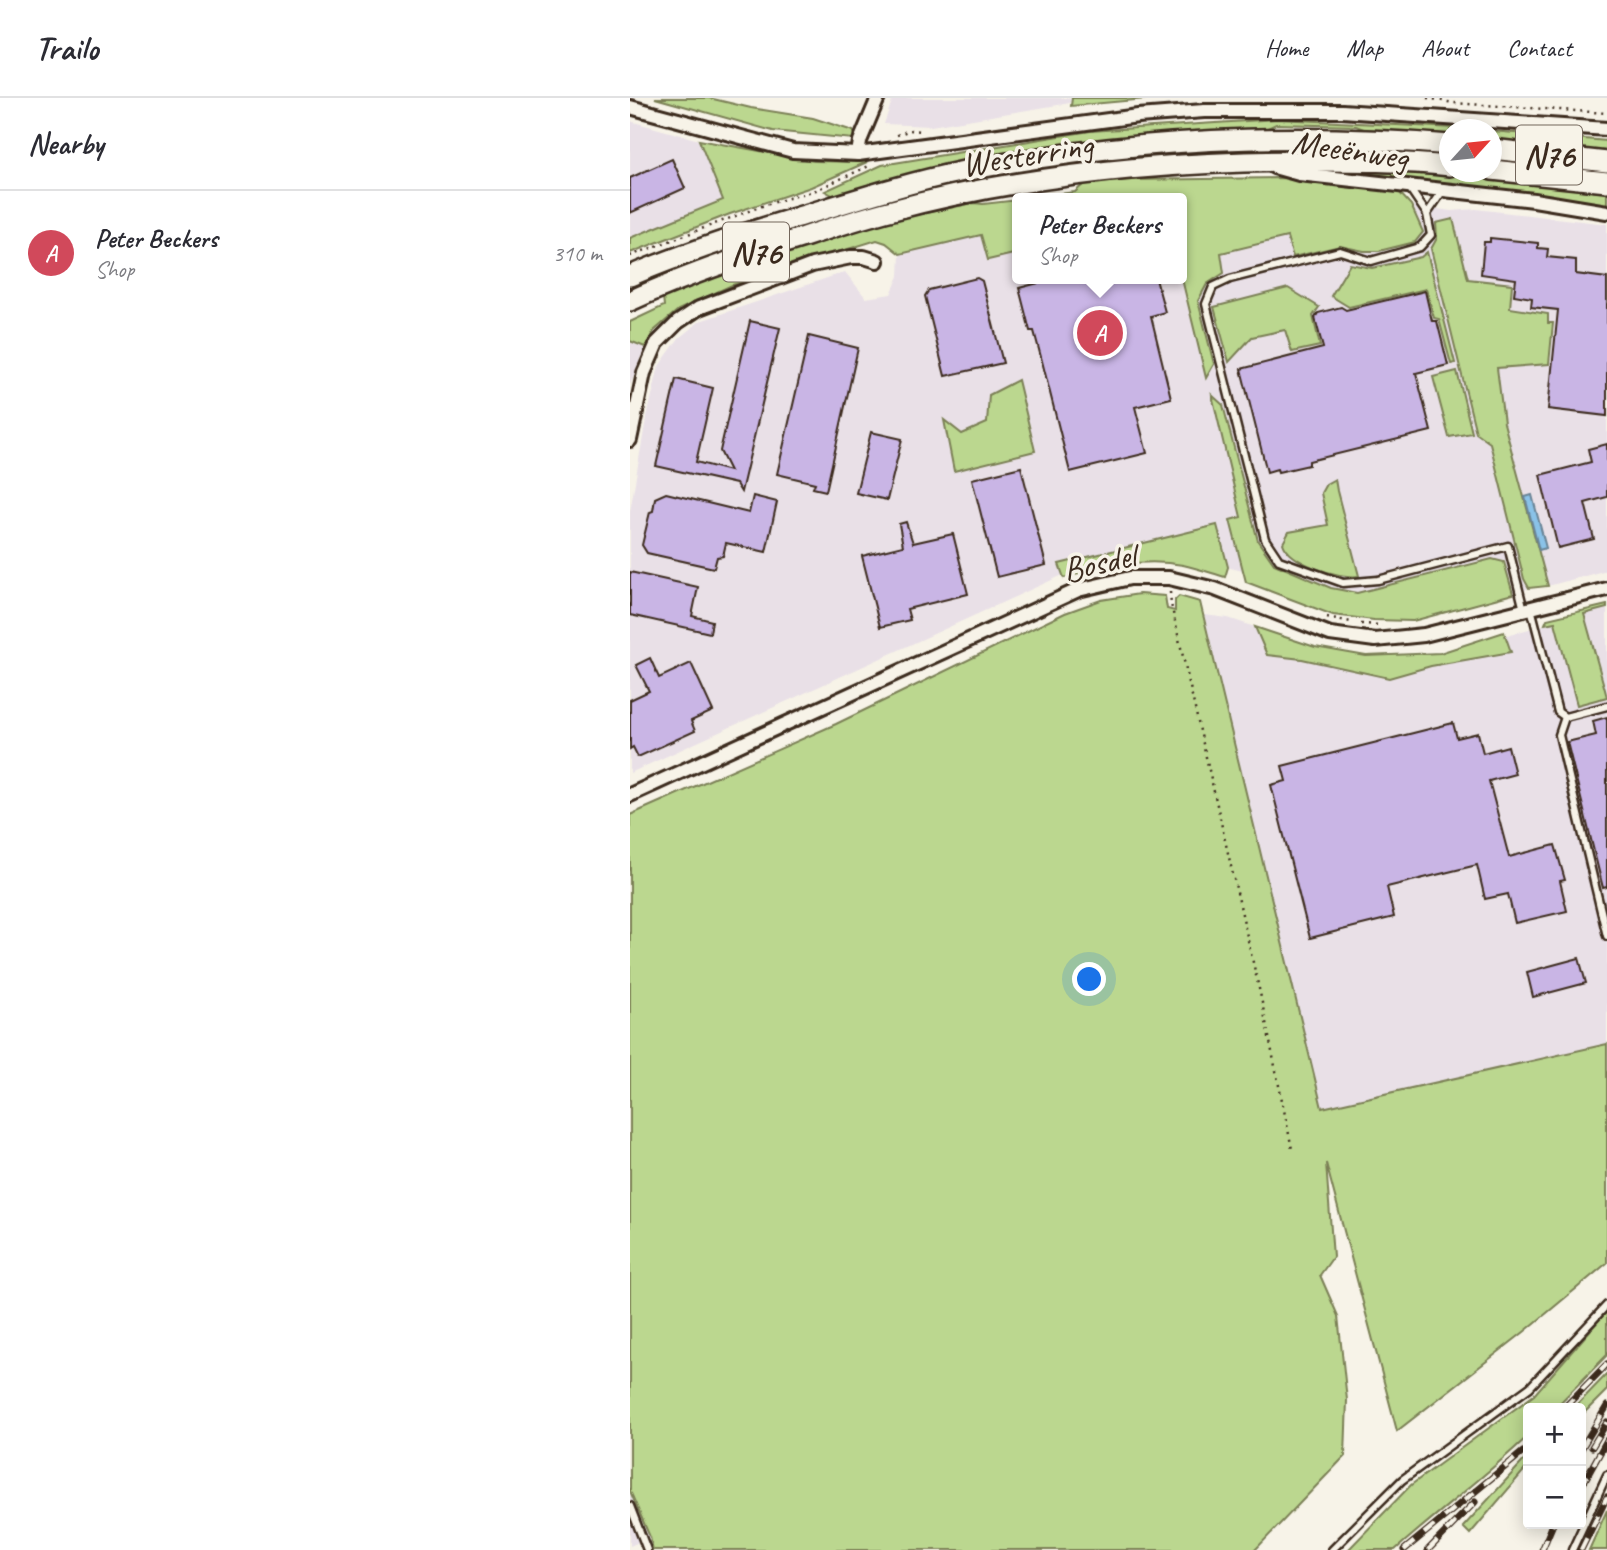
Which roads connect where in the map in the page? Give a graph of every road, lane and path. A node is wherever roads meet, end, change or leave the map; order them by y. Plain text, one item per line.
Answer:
1 (878, 98) edge
2 (1427, 98) edge
3 (1205, 104) edge
4 (630, 107) edge
5 (1607, 113) edge
6 (1607, 129) edge
7 (1439, 145) edge
8 (1502, 150) edge
9 (858, 154) junction
10 (874, 160) dead end
11 (1254, 161) junction
12 (1607, 162) edge
13 (1439, 165) edge
14 (1502, 171) edge
15 (1607, 182) edge
16 (1407, 185) junction
17 (1444, 189) junction
18 (1607, 212) edge
19 (1427, 214) junction
20 (630, 256) edge
21 (877, 261) dead end
22 (630, 276) edge
23 (630, 301) edge
24 (630, 440) edge
25 (1607, 589) edge
26 (1172, 592) dead end
27 (1527, 609) junction
28 (1324, 616) dead end
29 (1384, 625) dead end
30 (1607, 706) edge
31 (1565, 717) junction
32 (630, 795) edge
33 (1607, 936) edge
34 (1292, 1149) dead end
35 (1607, 1306) edge
36 (1607, 1475) edge
37 (630, 1506) edge
38 (647, 1550) edge
39 (1332, 1550) edge
40 (1572, 1550) edge

1 - 9 street
2 - 5 path
3 - 6 street, Meeënweg
3 - 9 street, Meeënweg
4 - 9 street, Meeënweg
7 - 22 highway, Westerring / N76
8 - 12 highway, N76
10 - 20 path
11 - 13 highway, Westerring / N76
11 - 16 street, Meeënweg
11 - 23 highway, Westerring / N76
14 - 15 highway, N76
16 - 17 street, Meeënweg
16 - 19 lane
17 - 18 street, Meeënweg
17 - 19 lane
19 - 27 lane
21 - 24 street
25 - 27 street, Bosdel
26 - 34 path
27 - 31 lane
27 - 32 street, Bosdel
28 - 29 path
30 - 31 lane
31 - 33 lane
35 - 39 lane
36 - 40 lane
37 - 38 lane

